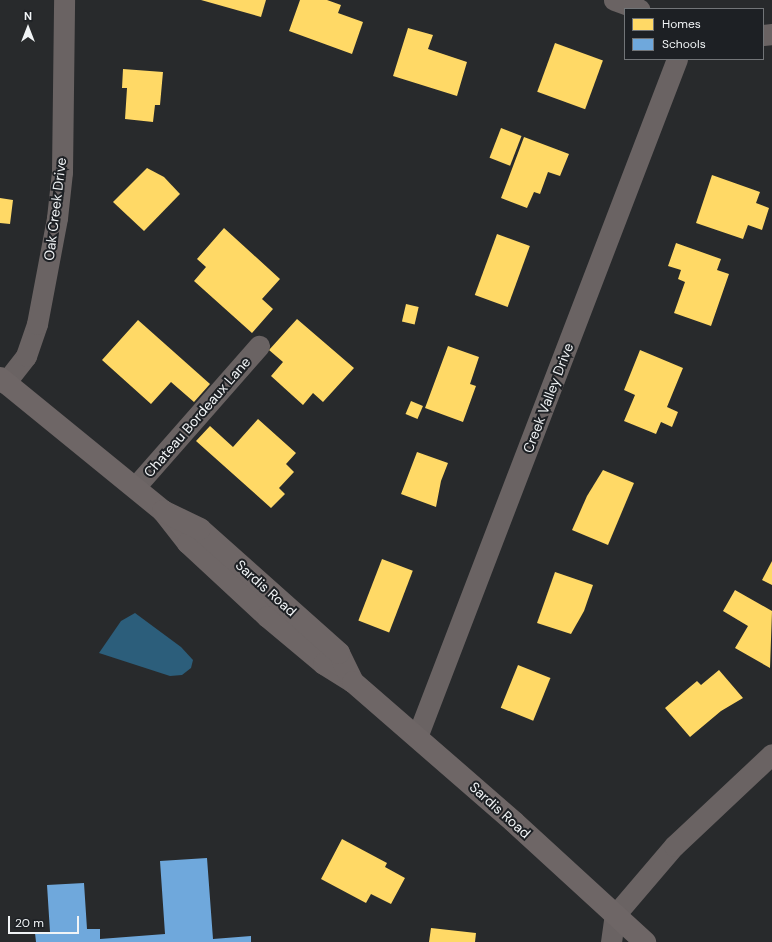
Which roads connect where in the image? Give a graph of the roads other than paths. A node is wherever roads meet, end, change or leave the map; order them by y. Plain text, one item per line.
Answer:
1 (64, 0) edge
2 (614, 0) edge
3 (636, 8) edge
4 (677, 60) edge
5 (259, 346) dead end
6 (3, 381) edge
7 (135, 487) junction
8 (417, 737) junction
9 (772, 754) edge
10 (615, 914) junction
11 (611, 942) edge
12 (645, 942) edge

1 - 6 street, Oak Creek Drive
2 - 3 street
4 - 8 street, Creek Valley Drive
5 - 7 street, Chateau Bordeaux Lane
6 - 7 main road, Sardis Road
7 - 8 main road, Sardis Road
8 - 10 main road, Sardis Road
9 - 10 street
10 - 11 street
10 - 12 main road, Sardis Road

